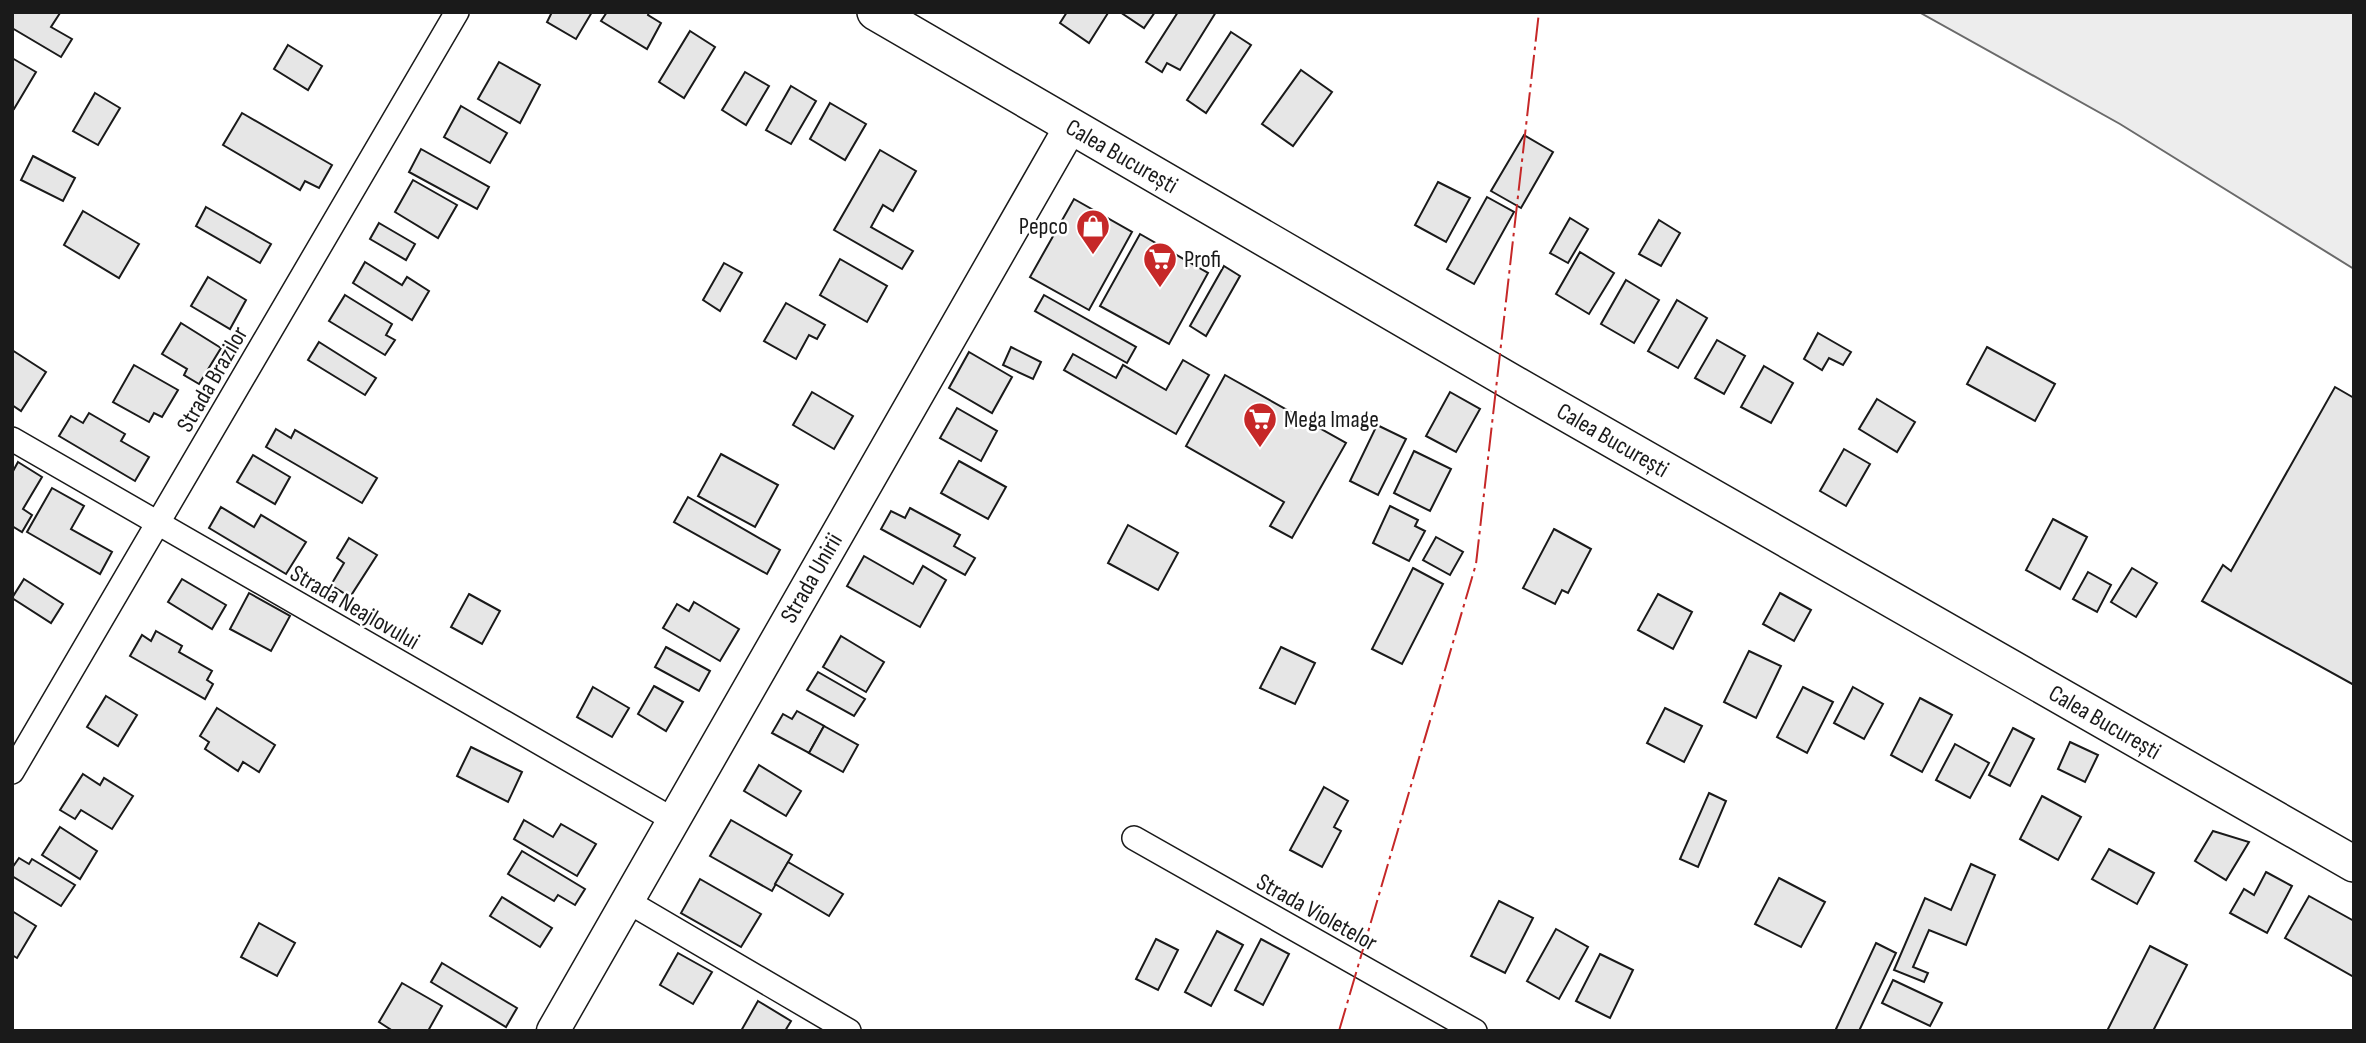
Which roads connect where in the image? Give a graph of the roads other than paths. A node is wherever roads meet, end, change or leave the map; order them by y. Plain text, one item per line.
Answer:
1 (457, 12) edge
2 (875, 12) edge
3 (1071, 127) junction
4 (12, 439) edge
5 (158, 523) junction
6 (12, 772) edge
7 (672, 819) junction
8 (1134, 838) dead end
9 (2354, 864) edge
10 (627, 901) junction
11 (553, 1031) edge
12 (849, 1031) edge
13 (1475, 1031) edge

1 - 5 street, Strada Brazilor
2 - 3 main road, Calea București
3 - 7 main road, Strada Unirii
3 - 9 main road, Calea București
4 - 5 street, Strada Neajlovului
5 - 6 street, Strada Brazilor
5 - 7 street, Strada Neajlovului
7 - 10 main road, Strada Unirii
8 - 13 street, Strada Violetelor
10 - 11 main road, Strada Unirii
10 - 12 street

